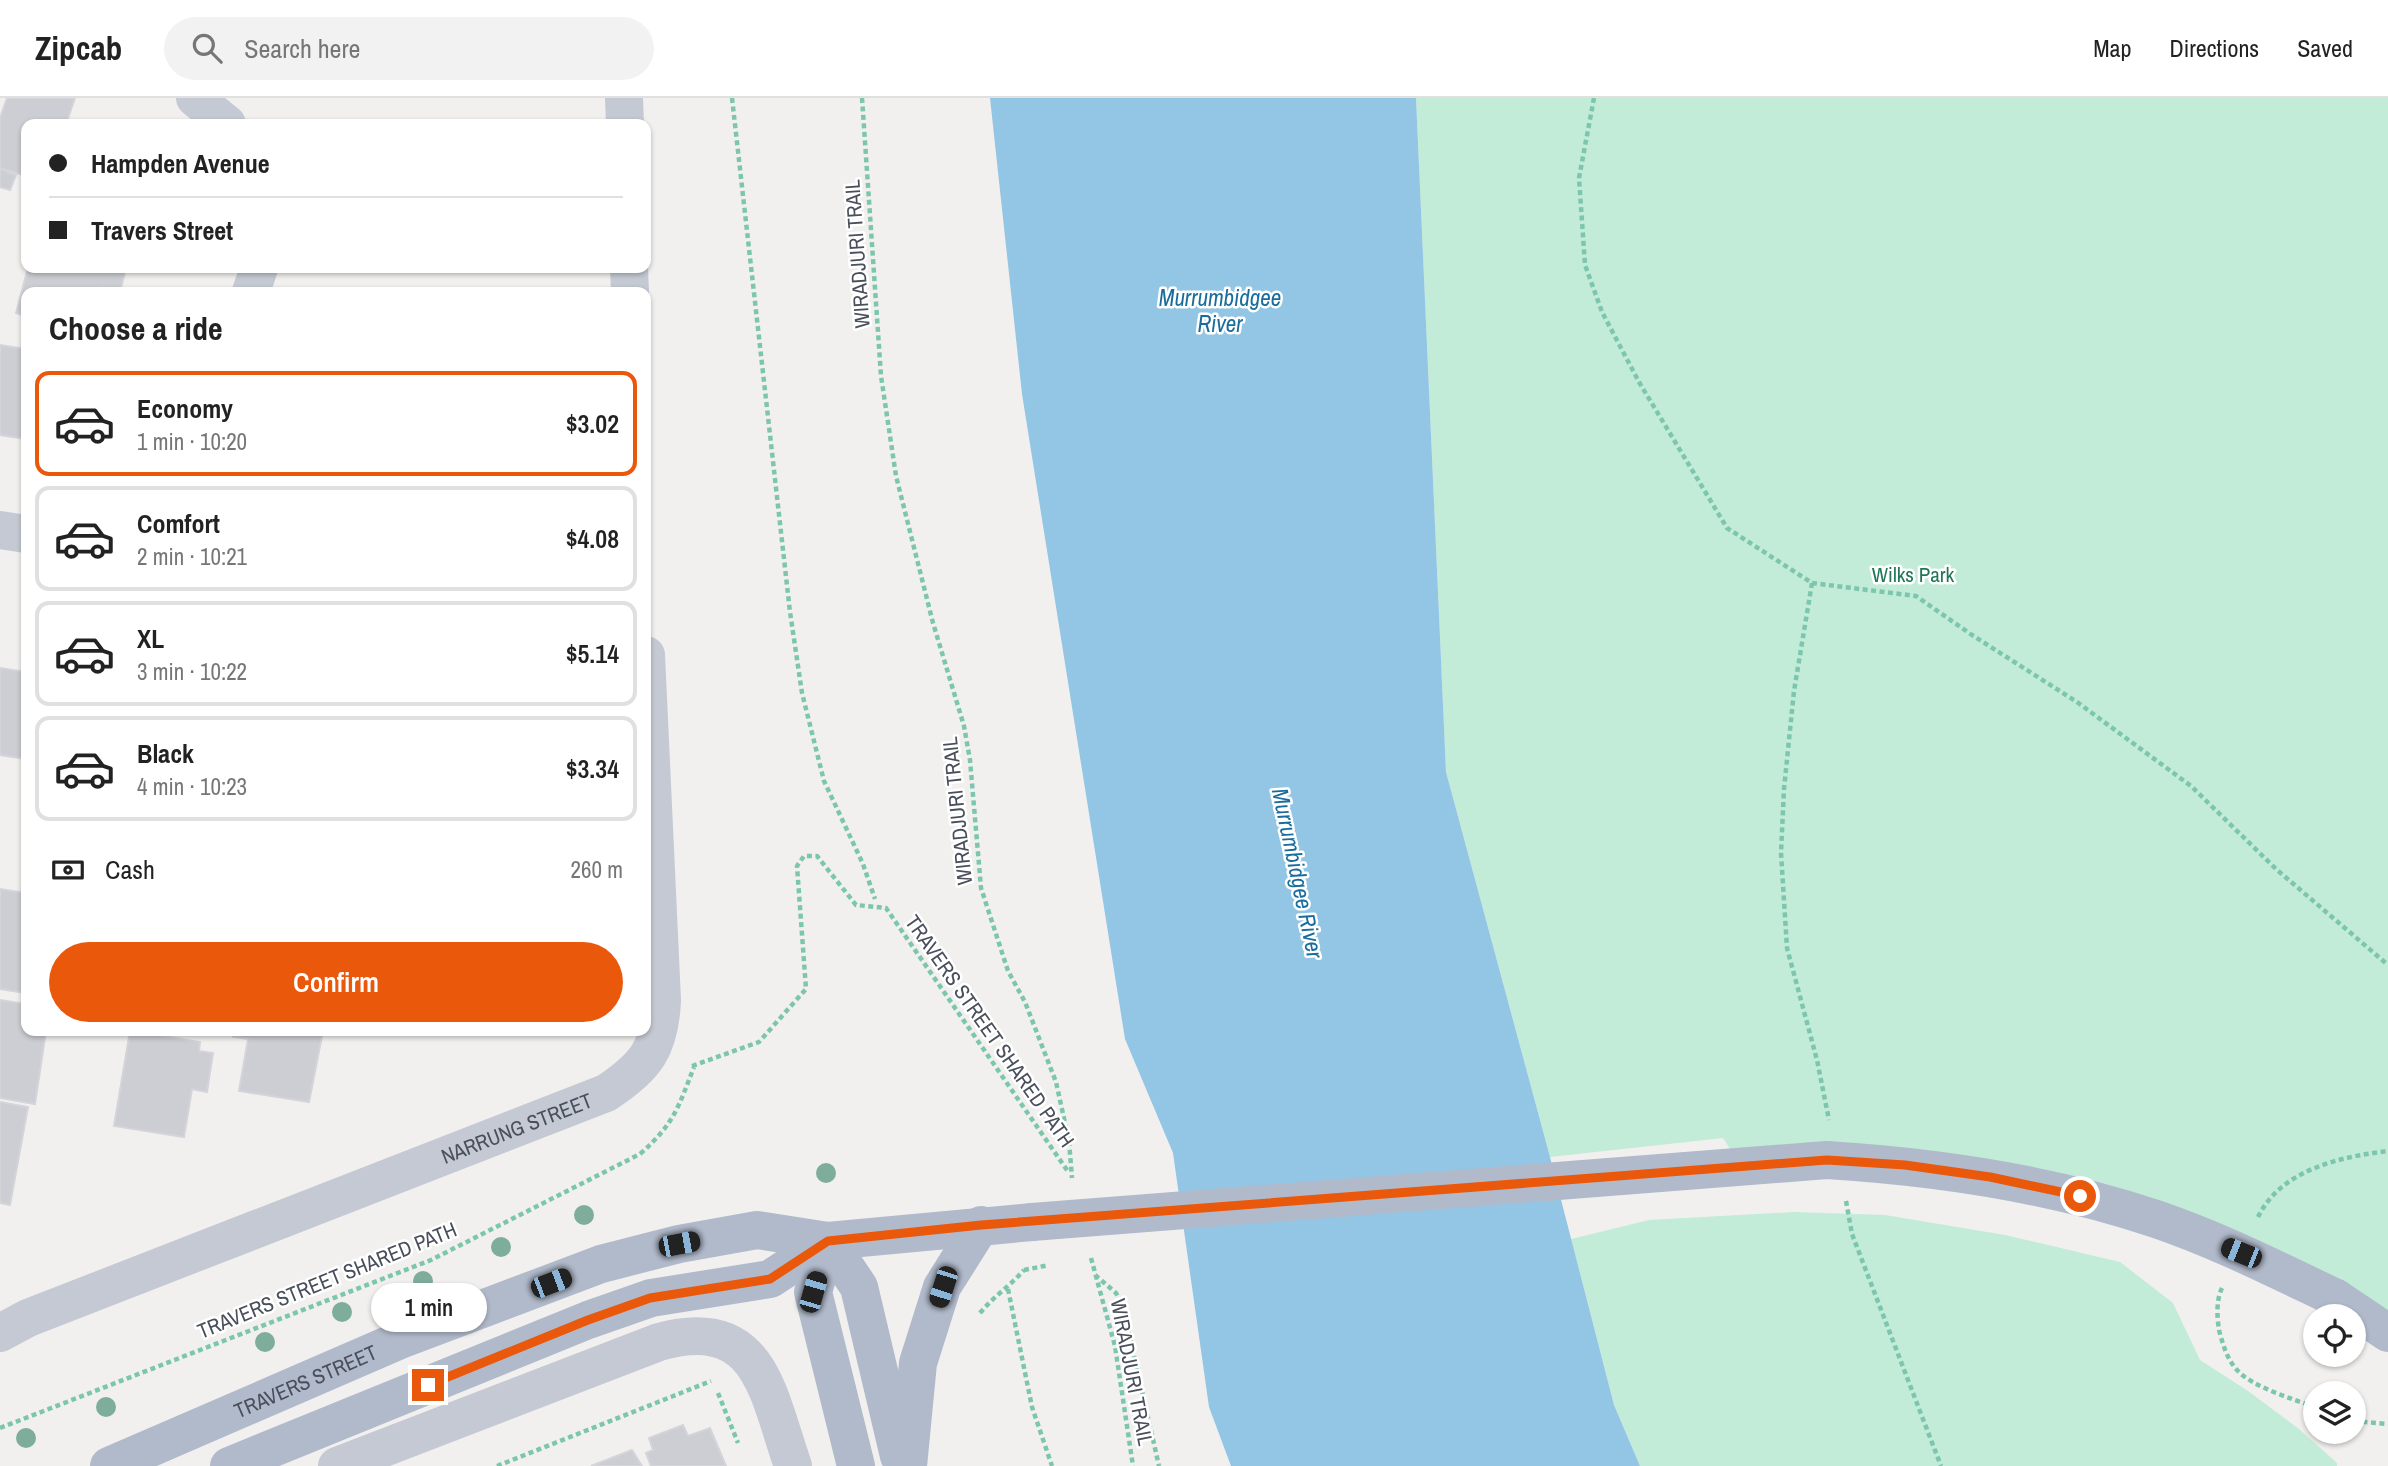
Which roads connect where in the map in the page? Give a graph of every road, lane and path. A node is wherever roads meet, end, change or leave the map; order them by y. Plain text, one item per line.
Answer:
1 (195, 98) edge
2 (624, 98) edge
3 (732, 98) edge
4 (862, 98) edge
5 (1594, 98) edge
6 (221, 119) edge
7 (625, 119) edge
8 (0, 530) edge
9 (21, 533) edge
10 (1812, 583) junction
11 (651, 763) edge
12 (875, 899) dead end
13 (2388, 965) edge
14 (651, 1053) junction
15 (694, 1067) junction
16 (1831, 1127) dead end
17 (2388, 1151) edge
18 (1070, 1174) junction
19 (1075, 1190) dead end
20 (1844, 1194) dead end
21 (2262, 1207) dead end
22 (981, 1225) junction
23 (828, 1241) junction
24 (1089, 1250) dead end
25 (1094, 1257) dead end
26 (1082, 1259) dead end
27 (1059, 1263) dead end
28 (1095, 1275) junction
29 (2210, 1284) dead end
30 (0, 1333) edge
31 (2388, 1333) edge
32 (713, 1380) dead end
33 (2303, 1403) edge
34 (2366, 1421) edge
35 (2388, 1424) edge
36 (0, 1428) edge
37 (109, 1466) edge
38 (229, 1466) edge
39 (337, 1466) edge
40 (497, 1466) edge
41 (793, 1466) edge
42 (856, 1466) edge
43 (901, 1466) edge
44 (908, 1466) edge
45 (1052, 1466) edge
46 (1133, 1466) edge
47 (1159, 1466) edge
48 (1941, 1466) edge

1 - 6 street
2 - 7 street
3 - 12 path
4 - 18 path, WIRADJURI TRAIL
5 - 10 path
8 - 9 street
10 - 13 path
10 - 16 path
11 - 14 street, NARRUNG STREET
14 - 15 path
14 - 30 street, NARRUNG STREET
15 - 18 path, TRAVERS STREET SHARED PATH
15 - 36 path, TRAVERS STREET SHARED PATH
17 - 21 path
18 - 19 path, WIRADJURI TRAIL
20 - 48 path
22 - 23 main road, TRAVERS STREET
22 - 31 main road, TRAVERS STREET, bridge
22 - 44 main road
23 - 37 main road, TRAVERS STREET
23 - 38 main road, TRAVERS STREET
23 - 42 main road
23 - 43 main road
24 - 28 path, WIRADJURI TRAIL
25 - 26 path
27 - 45 path, bridge
28 - 46 path, WIRADJURI TRAIL
28 - 47 path
29 - 33 path
32 - 40 path
34 - 35 path
39 - 41 street

